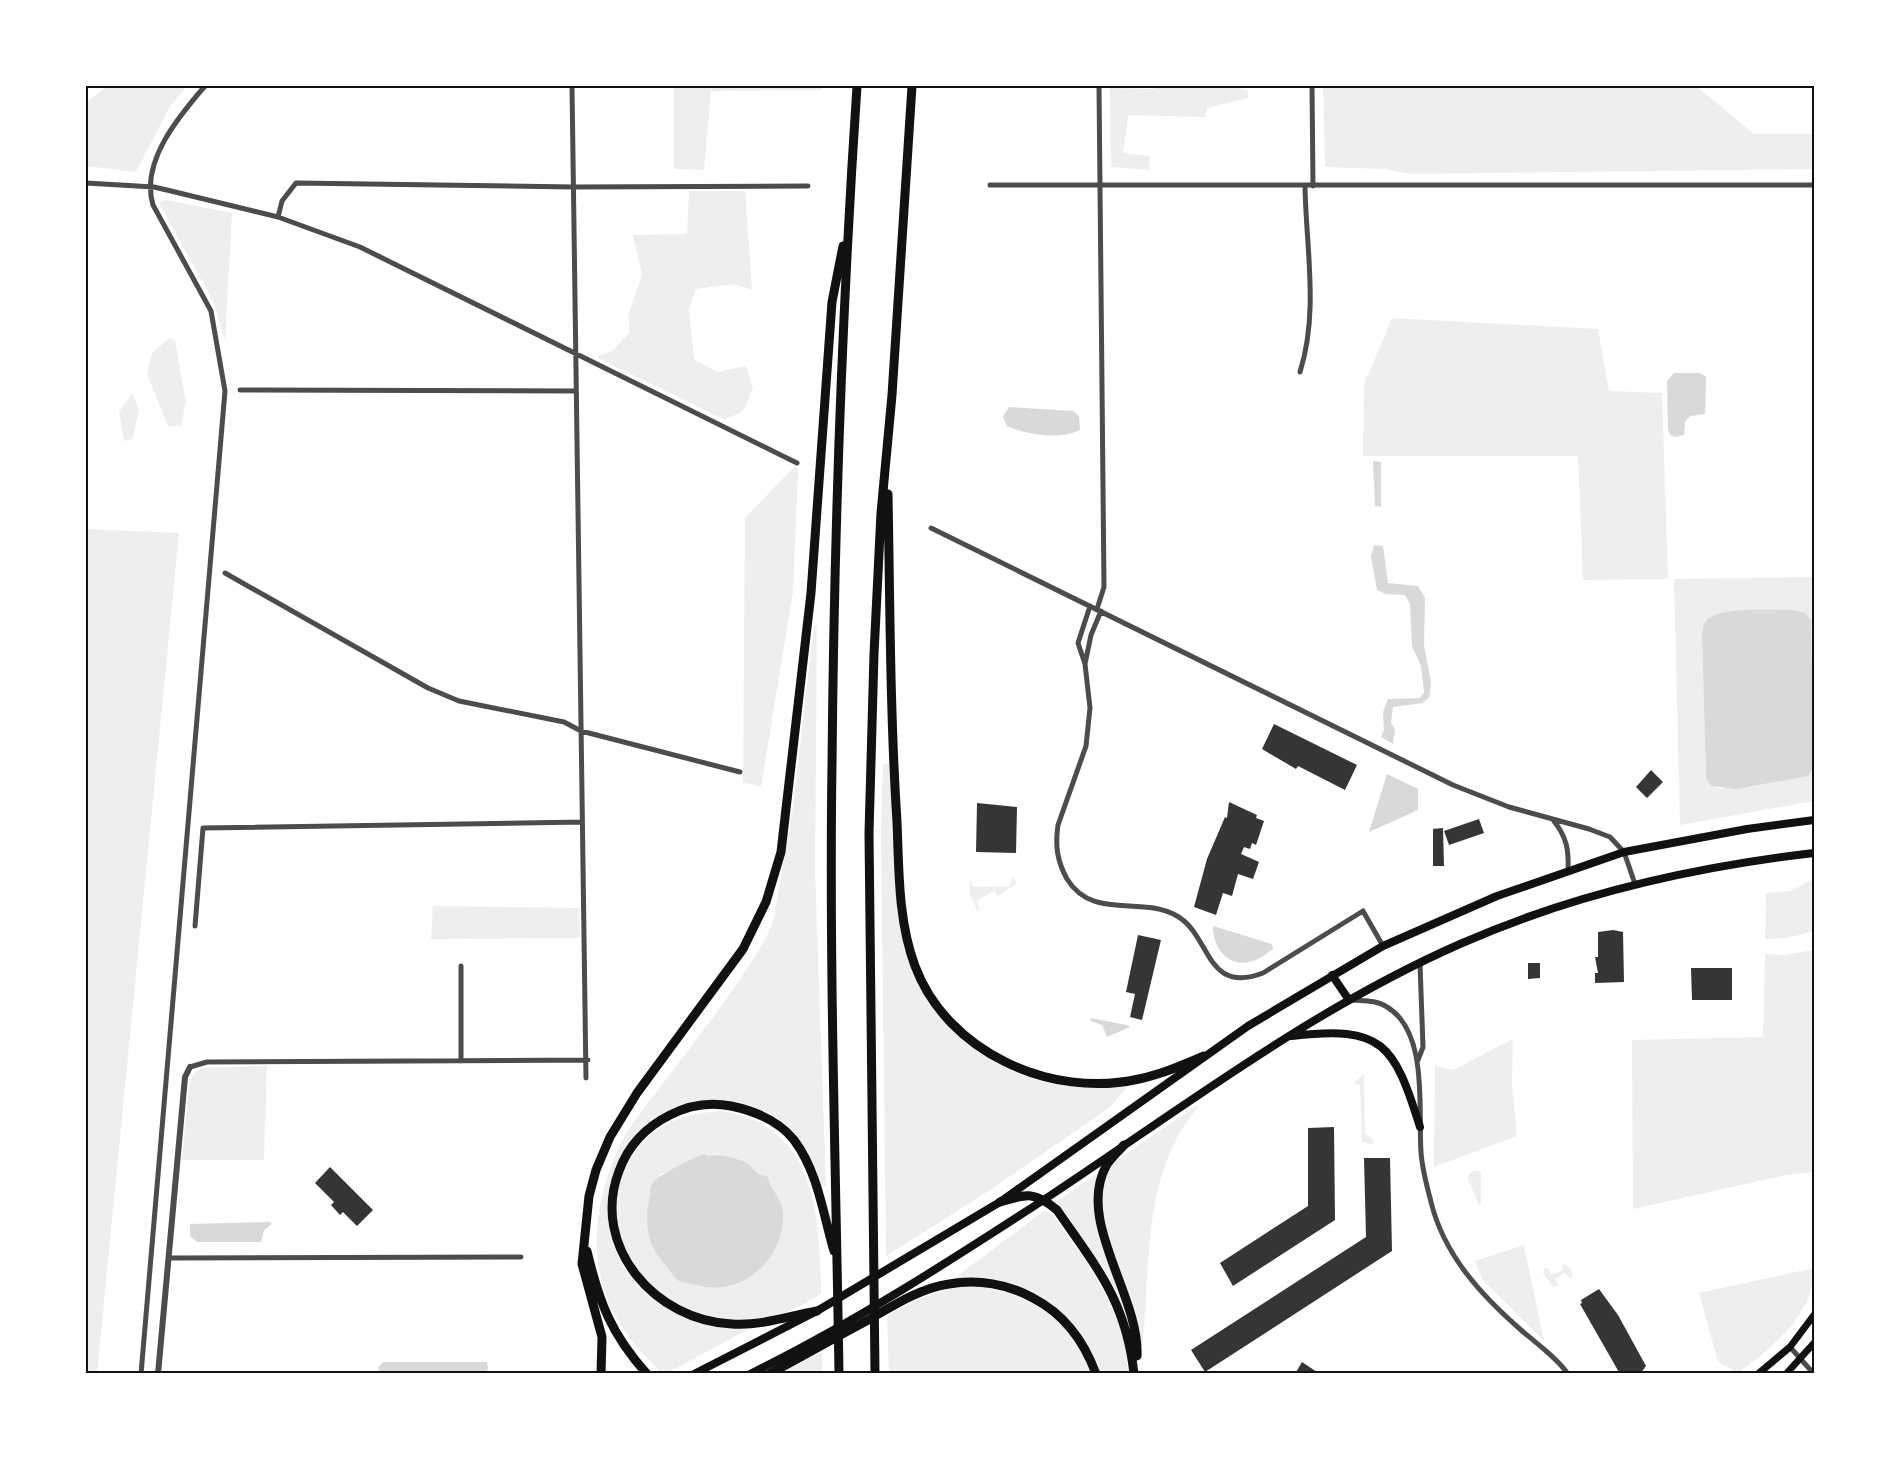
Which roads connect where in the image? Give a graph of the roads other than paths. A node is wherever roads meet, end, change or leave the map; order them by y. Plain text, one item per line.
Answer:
1 (205, 86) edge
2 (572, 86) edge
3 (857, 86) edge
4 (912, 86) edge
5 (1100, 86) edge
6 (1312, 86) edge
7 (86, 183) edge
8 (1815, 184) edge
9 (990, 185) dead end
10 (808, 186) dead end
11 (1100, 186) junction
12 (1305, 186) junction
13 (1313, 186) junction
14 (150, 187) junction
15 (574, 187) junction
16 (278, 217) junction
17 (848, 220) junction
18 (576, 354) junction
19 (1300, 372) dead end
20 (240, 390) dead end
21 (576, 391) junction
22 (887, 456) junction
23 (797, 462) dead end
24 (931, 528) dead end
25 (225, 573) dead end
26 (1090, 606) junction
27 (1099, 610) junction
28 (1085, 664) junction
29 (581, 731) junction
30 (740, 772) dead end
31 (1552, 818) junction
32 (1815, 820) edge
33 (582, 822) junction
34 (1624, 852) junction
35 (1815, 853) edge
36 (1568, 872) junction
37 (1635, 884) junction
38 (195, 926) dead end
39 (1383, 946) junction
40 (1420, 964) junction
41 (461, 966) dead end
42 (1332, 975) junction
43 (1349, 1000) junction
44 (1288, 1036) junction
45 (1204, 1056) junction
46 (588, 1060) junction
47 (461, 1061) junction
48 (1418, 1061) junction
49 (190, 1066) joint
50 (586, 1078) dead end
51 (1420, 1127) junction
52 (1124, 1145) junction
53 (1044, 1199) junction
54 (1000, 1202) junction
55 (585, 1246) junction
56 (521, 1257) dead end
57 (169, 1258) junction
58 (837, 1261) junction
59 (817, 1311) junction
60 (1815, 1315) edge
61 (1815, 1343) edge
62 (1790, 1347) junction
63 (875, 1358) junction
64 (1802, 1360) junction
65 (839, 1369) edge
66 (765, 1371) edge
67 (141, 1374) edge
68 (158, 1374) edge
69 (601, 1374) edge
70 (647, 1374) edge
71 (694, 1374) edge
72 (750, 1374) edge
73 (875, 1374) edge
74 (880, 1374) edge
75 (1096, 1374) edge
76 (1135, 1374) edge
77 (1568, 1374) edge
78 (1758, 1374) edge
79 (1786, 1374) edge
80 (1814, 1374) edge

1 - 14 street
2 - 15 street
3 - 17 highway
4 - 22 highway
5 - 11 street
6 - 13 street
7 - 14 street
8 - 13 street
9 - 11 street
10 - 15 street
11 - 12 street
11 - 27 street
12 - 13 street
12 - 19 street
14 - 16 street
14 - 67 street
15 - 16 street
15 - 18 street
16 - 18 street
17 - 55 highway
17 - 58 highway
18 - 21 street
18 - 23 street
20 - 21 street
21 - 29 street
22 - 45 highway
22 - 63 highway
24 - 26 street
25 - 29 street
26 - 27 street
26 - 28 street
27 - 28 street
27 - 31 street
28 - 39 street
29 - 30 street
29 - 33 street
31 - 34 street
31 - 36 street
32 - 34 highway
33 - 38 street
33 - 46 street
34 - 36 highway
34 - 37 street
35 - 37 highway
36 - 39 highway
37 - 40 highway
39 - 42 highway
40 - 43 highway
40 - 48 street
41 - 47 street
42 - 43 highway
42 - 45 highway
43 - 44 highway
43 - 48 street
44 - 51 highway
44 - 52 highway
45 - 54 highway
46 - 47 street
46 - 50 street
47 - 49 street
48 - 51 street
49 - 57 street
51 - 77 street
52 - 53 highway
52 - 76 highway
53 - 54 highway
53 - 66 highway
53 - 76 highway
54 - 59 highway
55 - 69 highway
55 - 70 highway
56 - 57 street
57 - 68 street
58 - 59 highway
58 - 65 highway
59 - 71 highway
60 - 62 main road
61 - 64 main road
62 - 64 street
62 - 78 main road
63 - 73 highway
63 - 74 highway
64 - 79 main road
64 - 80 street
66 - 72 highway
66 - 75 highway

